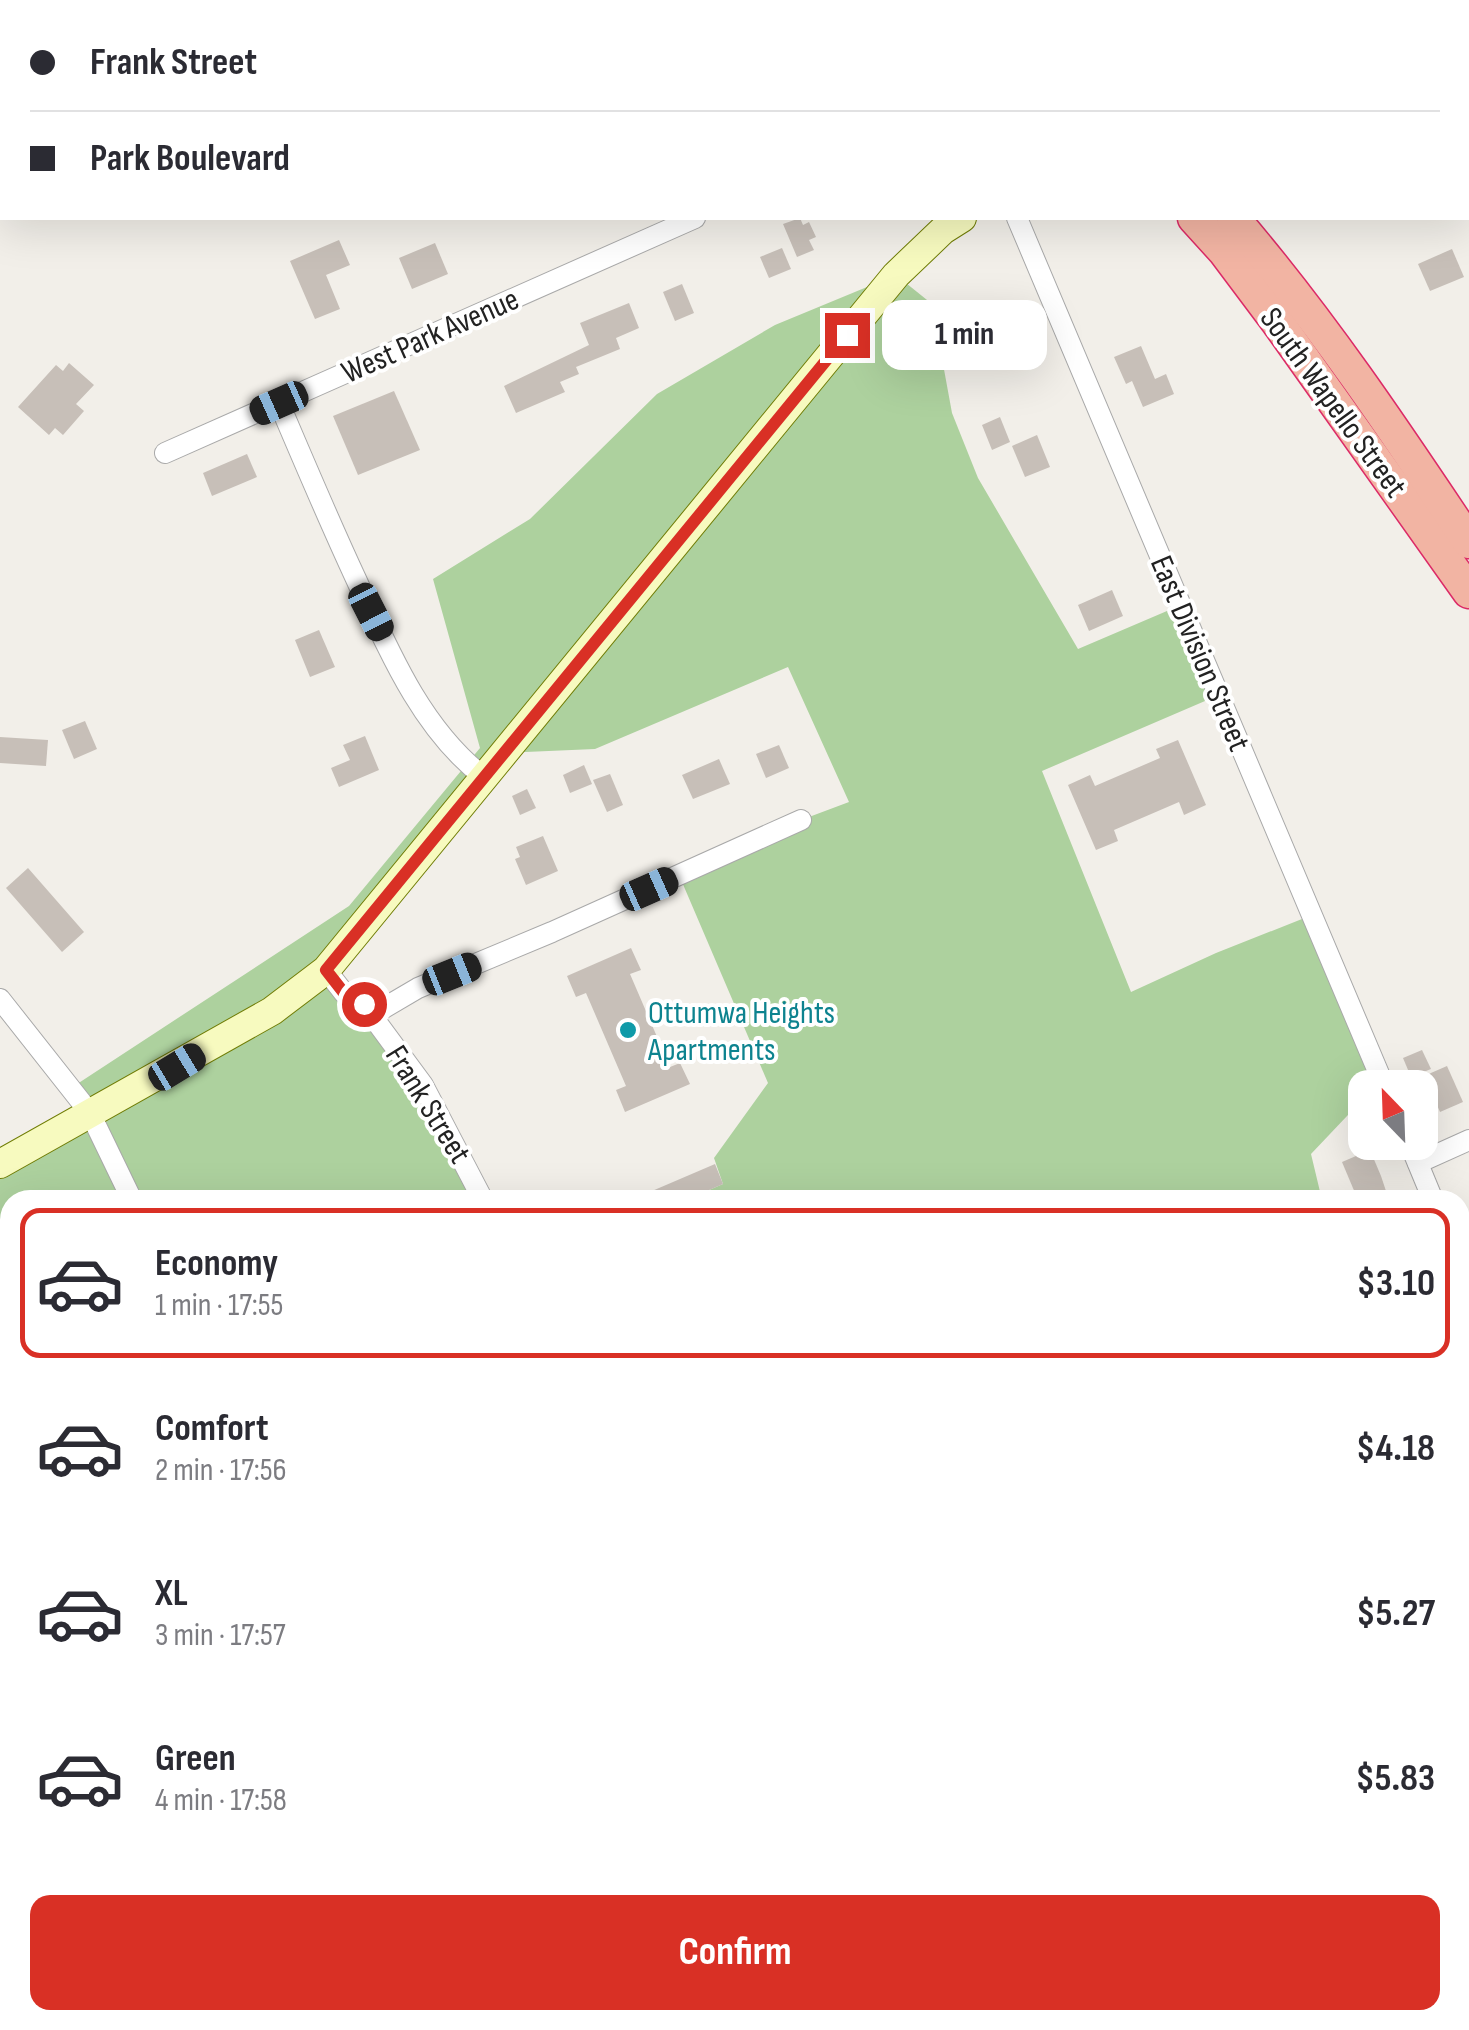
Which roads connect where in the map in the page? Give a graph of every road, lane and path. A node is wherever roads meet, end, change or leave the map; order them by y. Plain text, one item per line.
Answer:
1 (691, 220) edge
2 (959, 220) edge
3 (1018, 220) edge
4 (1196, 220) edge
5 (1235, 220) edge
6 (279, 403) junction
7 (165, 453) dead end
8 (1469, 542) edge
9 (1469, 592) edge
10 (484, 777) junction
11 (800, 820) dead end
12 (326, 970) junction
13 (0, 998) edge
14 (372, 1015) junction
15 (1377, 1070) edge
16 (90, 1113) junction
17 (1469, 1140) edge
18 (1438, 1147) edge
19 (1416, 1160) edge
20 (0, 1164) edge
21 (127, 1190) edge
22 (478, 1190) edge
23 (1430, 1190) edge

1 - 6 street, West Park Avenue
2 - 10 main road
3 - 15 street, East Division Street
4 - 9 highway, South Wapello Street
5 - 8 highway
6 - 7 street, West Park Avenue
6 - 10 street
10 - 12 main road
11 - 14 street
12 - 14 street, Frank Street
12 - 16 main road
13 - 16 street
14 - 22 street, Frank Street
16 - 20 main road
16 - 21 street
17 - 18 street
19 - 23 street

